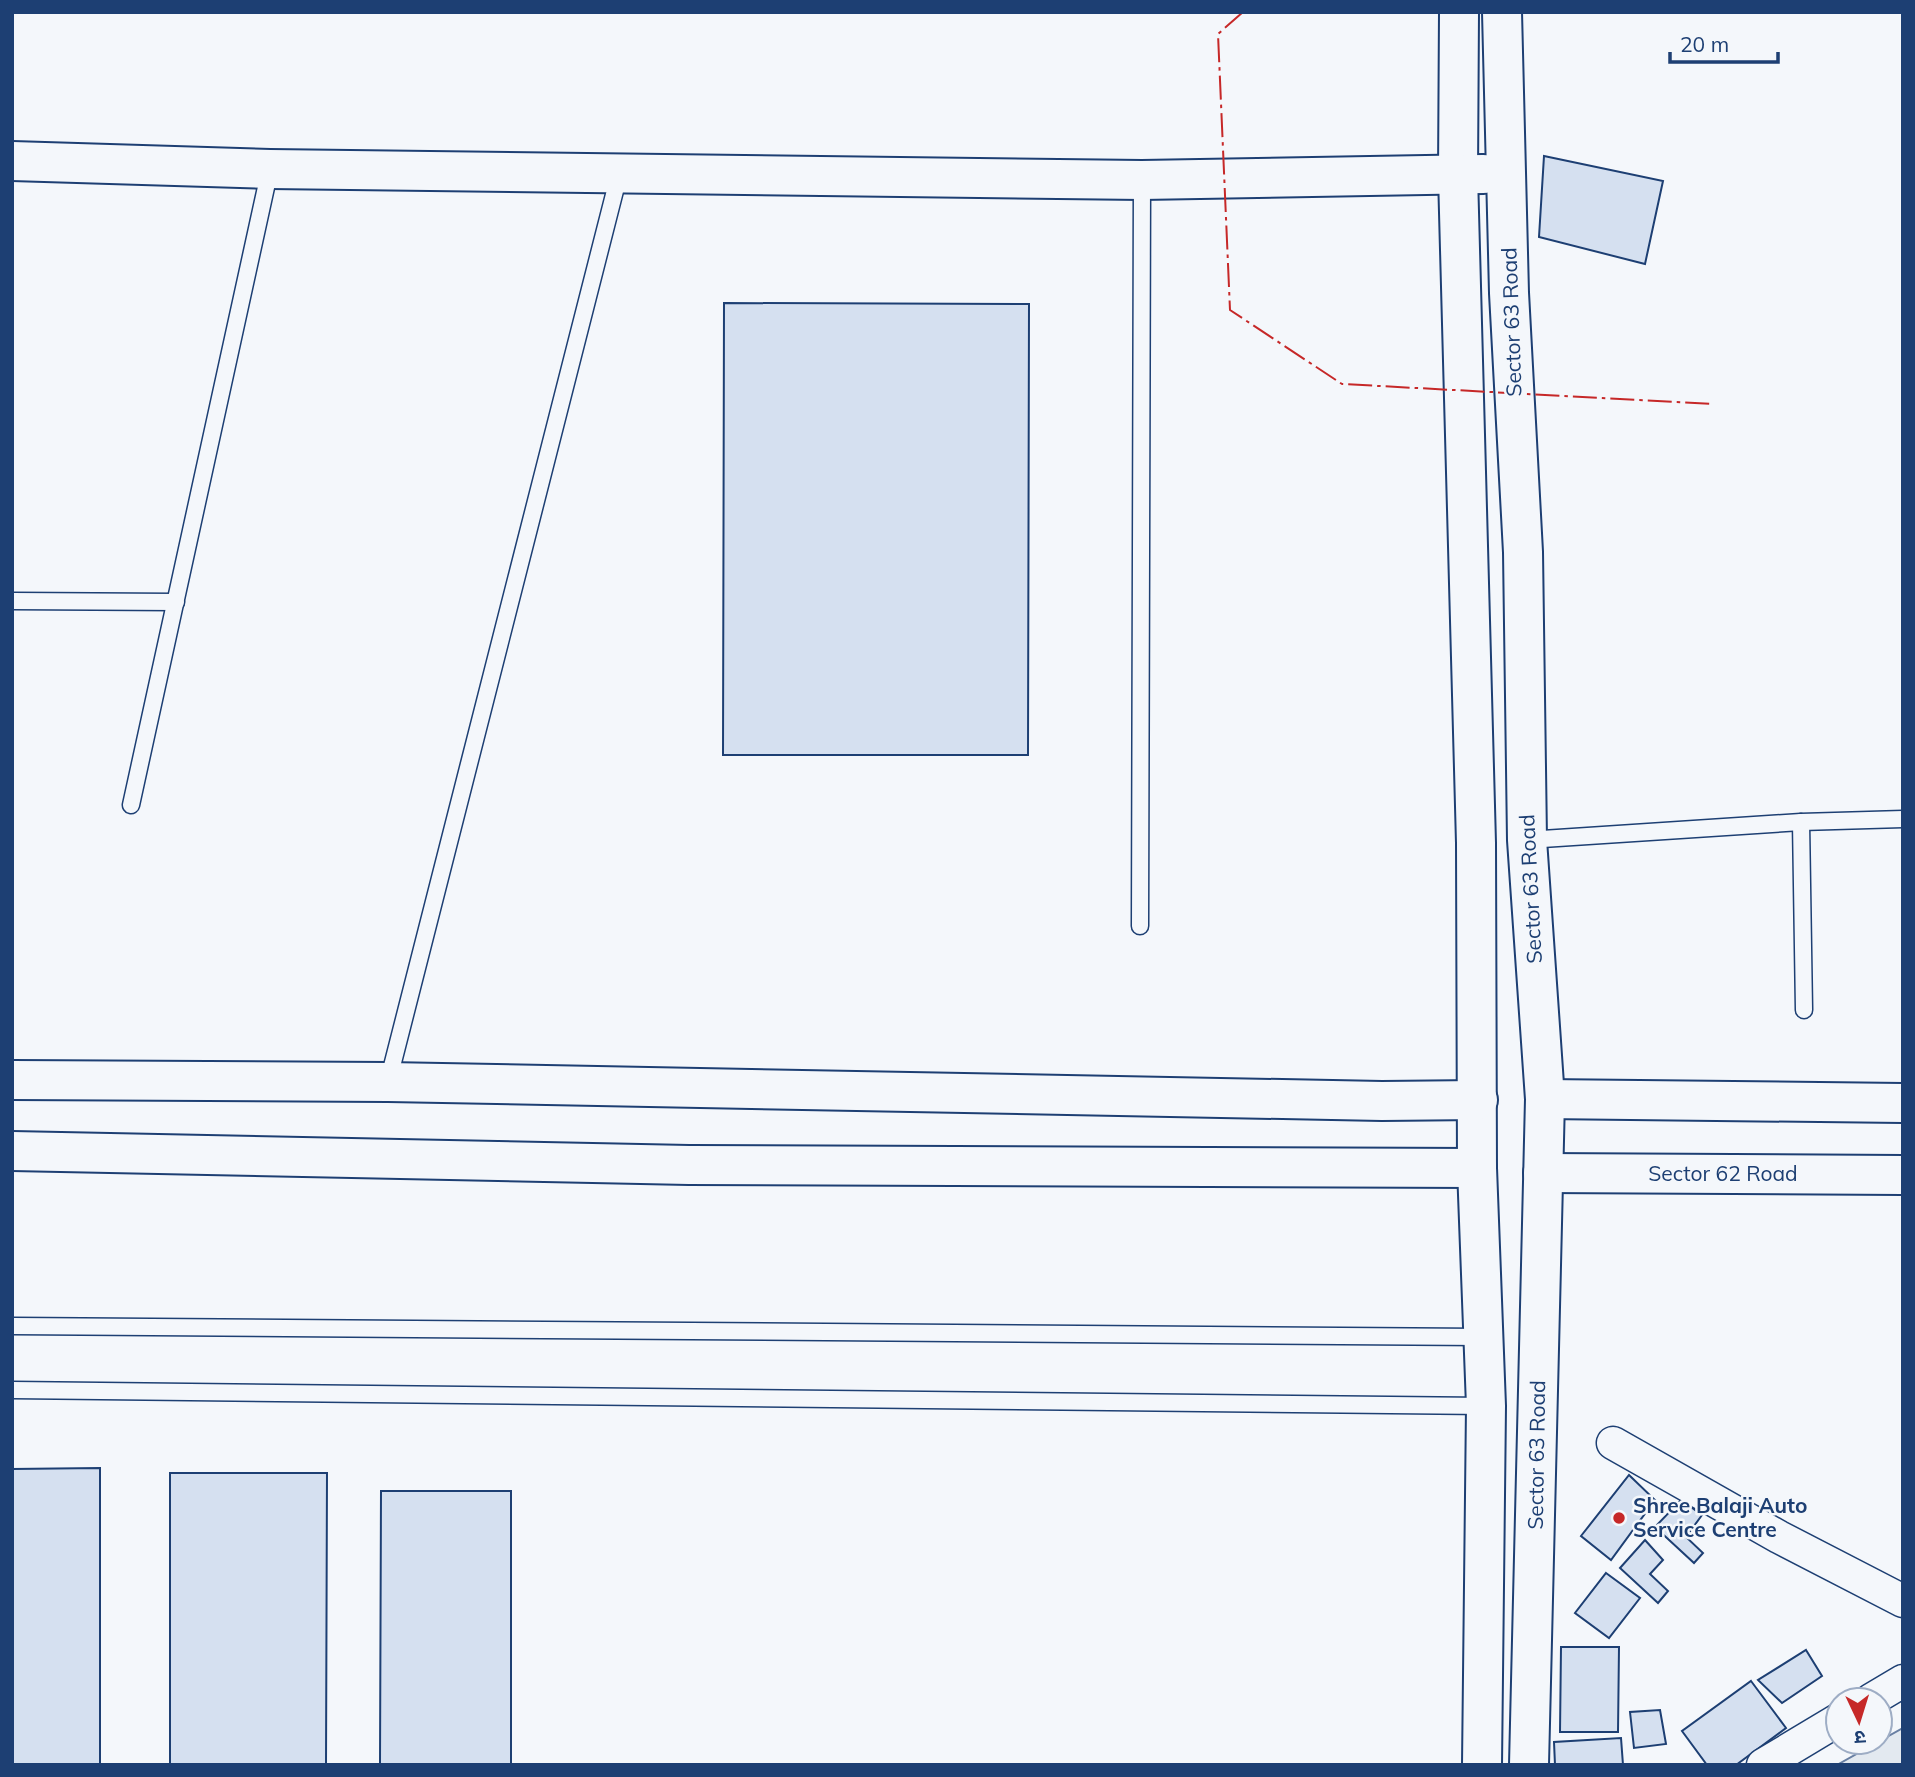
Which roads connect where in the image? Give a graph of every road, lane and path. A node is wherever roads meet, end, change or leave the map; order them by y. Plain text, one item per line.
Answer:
1 (1459, 12) edge
2 (1502, 12) edge
3 (12, 161) edge
4 (270, 169) junction
5 (1506, 172) junction
6 (620, 175) junction
7 (1458, 175) junction
8 (1142, 180) junction
9 (12, 601) edge
10 (176, 602) junction
11 (131, 805) dead end
12 (1903, 820) edge
13 (1801, 822) junction
14 (1527, 840) junction
15 (1140, 926) dead end
16 (1804, 1010) dead end
17 (12, 1080) edge
18 (388, 1082) junction
19 (1545, 1099) junction
20 (1478, 1100) junction
21 (1903, 1103) edge
22 (12, 1152) edge
23 (1476, 1168) junction
24 (1543, 1173) junction
25 (1903, 1175) edge
26 (12, 1326) edge
27 (1484, 1337) junction
28 (12, 1390) edge
29 (1486, 1406) junction
30 (1613, 1443) dead end
31 (1903, 1601) edge
32 (1824, 1728) edge
33 (1482, 1765) edge
34 (1529, 1765) edge
35 (1763, 1765) edge

1 - 7 street
2 - 5 street, Sector 63 Road
3 - 4 street
4 - 6 street
4 - 10 lane
5 - 7 street
5 - 14 street, Sector 63 Road
6 - 8 street
6 - 18 lane
7 - 8 street
7 - 20 street
8 - 15 lane
9 - 10 lane
10 - 11 lane
12 - 13 lane
13 - 14 lane
13 - 16 lane
14 - 19 street, Sector 63 Road
17 - 18 street
18 - 20 street
19 - 21 street
19 - 24 street, Sector 63 Road
20 - 23 street
22 - 23 street
23 - 27 street
24 - 25 street, Sector 62 Road
24 - 34 street, Sector 63 Road
26 - 27 lane
27 - 29 street
28 - 29 lane
29 - 33 street
30 - 31 street
32 - 35 street

